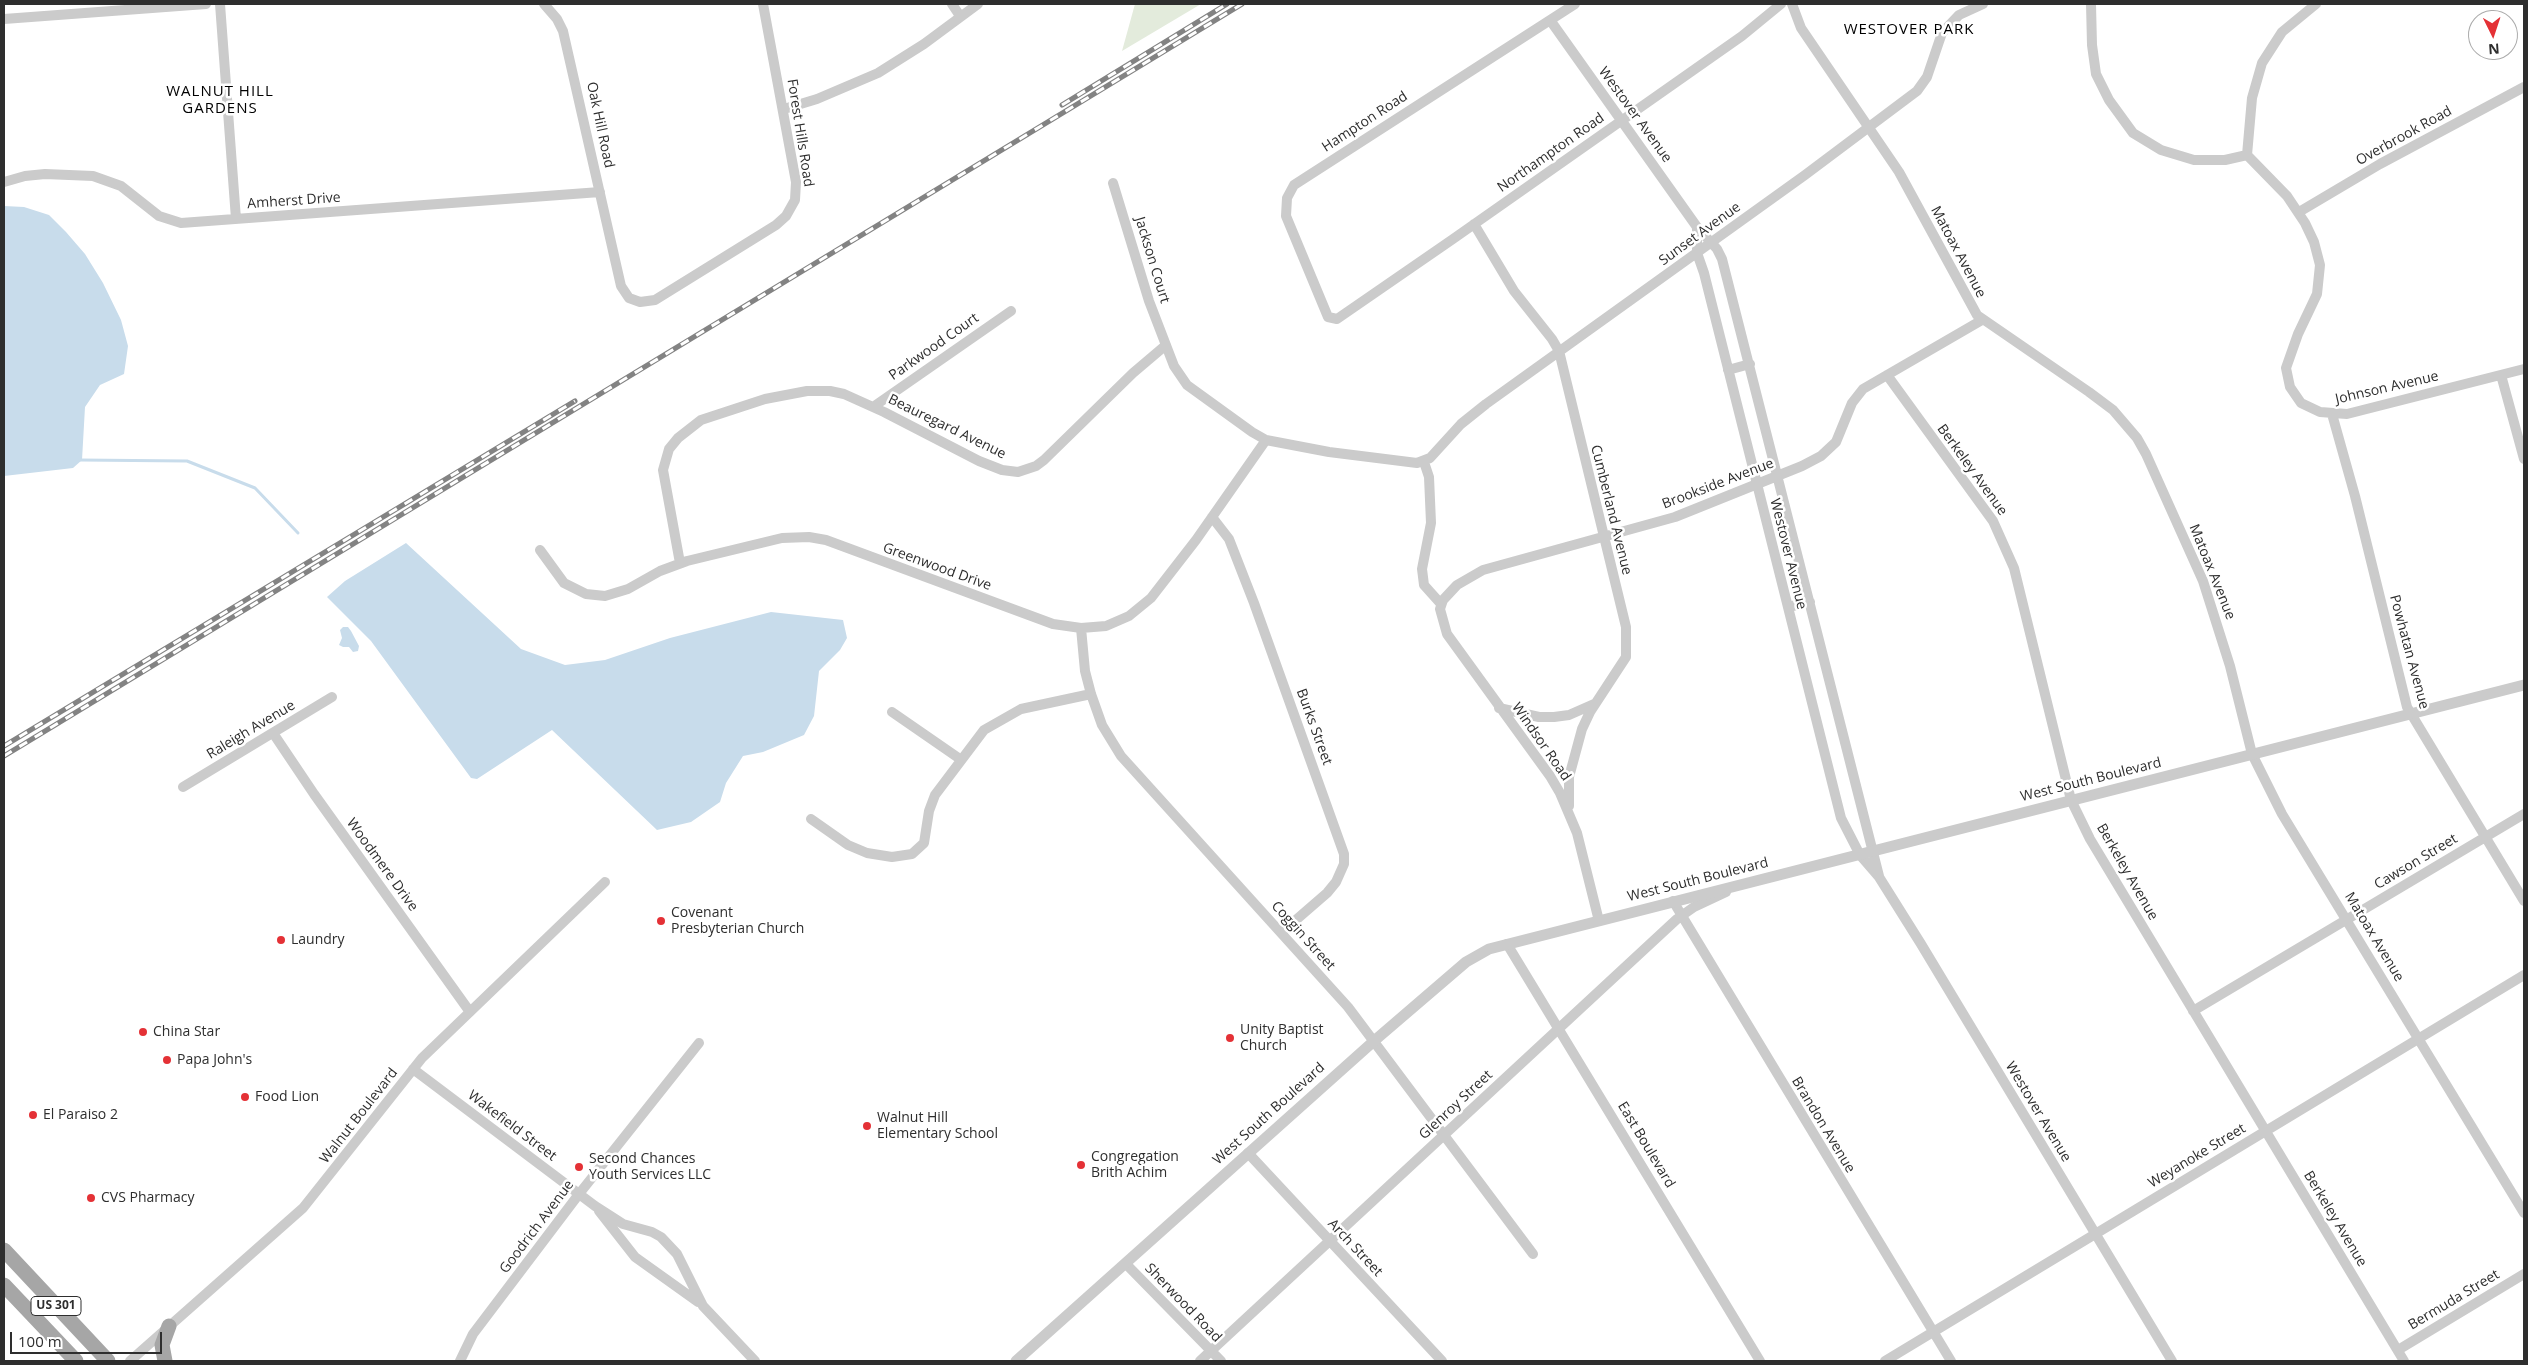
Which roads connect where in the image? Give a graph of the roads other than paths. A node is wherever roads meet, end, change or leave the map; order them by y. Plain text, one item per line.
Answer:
1 (206, 4) edge
2 (220, 4) edge
3 (544, 4) edge
4 (763, 4) edge
5 (952, 4) edge
6 (978, 4) edge
7 (1575, 4) edge
8 (1781, 4) edge
9 (1792, 4) edge
10 (1983, 4) edge
11 (2091, 4) edge
12 (2316, 4) edge
13 (960, 16) junction
14 (4, 19) edge
15 (1550, 20) junction
16 (2524, 86) edge
17 (784, 108) junction
18 (1622, 120) junction
19 (1869, 127) junction
20 (2247, 155) junction
21 (4, 182) edge
22 (1113, 183) dead end
23 (600, 192) junction
24 (2299, 212) junction
25 (236, 219) junction
26 (1474, 224) junction
27 (1697, 227) junction
28 (1712, 242) junction
29 (1697, 253) junction
30 (615, 259) joint
31 (1011, 311) dead end
32 (1332, 319) joint
33 (1982, 320) junction
34 (1166, 345) junction
35 (1559, 351) junction
36 (1750, 364) junction
37 (2524, 369) edge
38 (1728, 370) junction
39 (1887, 375) junction
40 (2501, 375) junction
41 (873, 407) junction
42 (2332, 414) junction
43 (1266, 440) junction
44 (2524, 459) edge
45 (1424, 462) junction
46 (1779, 475) junction
47 (1757, 484) junction
48 (1212, 517) junction
49 (1603, 536) junction
50 (540, 550) dead end
51 (680, 564) junction
52 (1810, 602) junction
53 (1442, 604) junction
54 (1788, 608) junction
55 (1081, 628) junction
56 (2524, 686) edge
57 (1090, 694) junction
58 (332, 697) dead end
59 (1595, 703) junction
60 (1499, 708) junction
61 (892, 712) dead end
62 (2410, 714) junction
63 (273, 733) junction
64 (2252, 754) junction
65 (960, 759) junction
66 (183, 787) dead end
67 (2071, 800) junction
68 (2524, 814) edge
69 (1570, 815) junction
70 (811, 818) dead end
71 (2486, 836) junction
72 (1874, 852) junction
73 (1860, 855) junction
74 (1879, 877) junction
75 (605, 882) dead end
76 (1741, 885) junction
77 (1673, 901) junction
78 (2524, 901) edge
79 (1681, 916) junction
80 (2347, 919) junction
81 (1599, 920) junction
82 (1282, 932) junction
83 (1507, 944) junction
84 (2524, 975) edge
85 (2193, 1011) junction
86 (470, 1012) junction
87 (1559, 1028) junction
88 (2419, 1038) junction
89 (1374, 1040) junction
90 (699, 1043) dead end
91 (412, 1069) junction
92 (2266, 1130) junction
93 (1445, 1134) junction
94 (1248, 1153) junction
95 (579, 1194) junction
96 (595, 1206) junction
97 (2524, 1213) edge
98 (2095, 1234) junction
99 (1330, 1241) junction
100 (4, 1250) edge
101 (1533, 1254) dead end
102 (1126, 1264) junction
103 (2524, 1274) edge
104 (4, 1285) edge
105 (702, 1306) junction
106 (169, 1326) junction
107 (1933, 1332) junction
108 (2398, 1350) junction
109 (1211, 1351) junction
110 (76, 1361) edge
111 (108, 1361) edge
112 (130, 1361) edge
113 (165, 1361) edge
114 (460, 1361) edge
115 (755, 1361) edge
116 (1016, 1361) edge
117 (1200, 1361) edge
118 (1221, 1361) edge
119 (1442, 1361) edge
120 (1760, 1361) edge
121 (1885, 1361) edge
122 (1950, 1361) edge
123 (2172, 1361) edge
124 (2404, 1361) edge

1 - 14 street
2 - 25 street
3 - 23 street, Oak Hill Road
4 - 17 street, Forest Hills Road
5 - 13 street
6 - 13 street
7 - 15 street, Hampton Road
8 - 18 street, Northampton Road
9 - 19 street, Matoax Avenue
10 - 19 street, Sunset Avenue
11 - 20 street
12 - 20 street
13 - 17 street
15 - 18 street, Westover Avenue
15 - 32 street, Hampton Road
16 - 24 street, Overbrook Road
17 - 30 street, Forest Hills Road
18 - 26 street, Northampton Road
18 - 27 street, Westover Avenue
19 - 28 street, Sunset Avenue
19 - 33 street, Matoax Avenue
20 - 24 street, Johnson Avenue
21 - 25 street, Amherst Drive
22 - 34 street, Jackson Court
23 - 25 street, Amherst Drive
23 - 30 street, Oak Hill Road
24 - 42 street, Johnson Avenue
26 - 32 street, Northampton Road
26 - 35 street, Cumberland Avenue
27 - 28 street, Westover Avenue
27 - 29 street, Westover Avenue
28 - 29 street, Sunset Avenue
28 - 36 street, Westover Avenue
29 - 35 street, Sunset Avenue
29 - 38 street, Westover Avenue
31 - 41 street, Parkwood Court
33 - 39 street, Brookside Avenue
33 - 64 street, Matoax Avenue
34 - 41 street, Beauregard Avenue
34 - 43 street
35 - 45 street, Sunset Avenue
35 - 49 street, Cumberland Avenue
36 - 38 street
36 - 46 street, Westover Avenue
37 - 40 street, Johnson Avenue
38 - 47 street, Westover Avenue
39 - 46 street, Brookside Avenue
39 - 67 street, Berkeley Avenue
40 - 42 street, Johnson Avenue
40 - 44 street
41 - 51 street, Beauregard Avenue
42 - 62 street, Powhatan Avenue
43 - 45 street
43 - 48 street, Greenwood Drive
45 - 53 street
46 - 47 street, Brookside Avenue
46 - 52 street, Westover Avenue
47 - 49 street, Brookside Avenue
47 - 54 street, Westover Avenue
48 - 55 street, Greenwood Drive
48 - 82 street, Burks Street
49 - 53 street, Brookside Avenue
49 - 59 street, Cumberland Avenue
50 - 51 street, Greenwood Drive
51 - 55 street, Greenwood Drive
52 - 54 street
52 - 72 street, Westover Avenue
53 - 60 street, Windsor Road
54 - 73 street, Westover Avenue
55 - 57 street, Coggin Street
56 - 62 street, West South Boulevard
57 - 65 street
57 - 82 street, Coggin Street
58 - 63 street, Raleigh Avenue
59 - 60 street
59 - 69 street, Cumberland Avenue
60 - 69 street, Windsor Road
61 - 65 street
62 - 64 street, West South Boulevard
62 - 71 street, Powhatan Avenue
63 - 66 street, Raleigh Avenue
63 - 86 street, Woodmere Drive
64 - 67 street, West South Boulevard
64 - 80 street, Matoax Avenue
65 - 70 street
67 - 72 street, West South Boulevard
67 - 85 street, Berkeley Avenue
68 - 71 street, Cawson Street
69 - 81 street, Windsor Road
71 - 78 street, Powhatan Avenue
71 - 80 street, Cawson Street
72 - 73 street, West South Boulevard
72 - 74 street, Westover Avenue
73 - 74 street, Westover Avenue
73 - 76 street, West South Boulevard
74 - 98 street, Westover Avenue
75 - 86 street, Walnut Boulevard
76 - 77 street, West South Boulevard
76 - 79 street, Glenroy Street
77 - 79 street, Brandon Avenue
77 - 81 street, West South Boulevard
79 - 87 street, Glenroy Street
79 - 107 street, Brandon Avenue
80 - 85 street, Cawson Street
80 - 88 street, Matoax Avenue
81 - 83 street, West South Boulevard
82 - 89 street, Coggin Street
83 - 87 street, East Boulevard
83 - 89 street, West South Boulevard
84 - 88 street, Weyanoke Street
85 - 92 street, Berkeley Avenue
86 - 91 street, Walnut Boulevard
87 - 93 street, Glenroy Street
87 - 120 street, East Boulevard
88 - 92 street, Weyanoke Street
88 - 97 street, Matoax Avenue
89 - 93 street, Coggin Street
89 - 94 street, West South Boulevard
90 - 95 street, Goodrich Avenue
91 - 95 street, Wakefield Street
91 - 106 street, Walnut Boulevard
92 - 98 street, Weyanoke Street
92 - 108 street, Berkeley Avenue
93 - 99 street, Glenroy Street
93 - 101 street, Coggin Street
94 - 99 street, Arch Street
94 - 102 street, West South Boulevard
95 - 96 street, Wakefield Street
95 - 114 street, Goodrich Avenue
96 - 105 street, Wakefield Street
96 - 105 street, Wakefield Street
98 - 107 street, Weyanoke Street
98 - 123 street, Westover Avenue
99 - 109 street, Glenroy Street
99 - 119 street, Arch Street
100 - 111 main road, US 301
102 - 109 street, Sherwood Road
102 - 116 street, West South Boulevard
103 - 108 street, Bermuda Street
104 - 110 main road, US 301
105 - 115 street, Wakefield Street
106 - 112 street, Walnut Boulevard
106 - 113 main road
107 - 121 street, Weyanoke Street
107 - 122 street, Brandon Avenue
108 - 124 street, Berkeley Avenue
109 - 117 street, Glenroy Street
109 - 118 street, Sherwood Road

